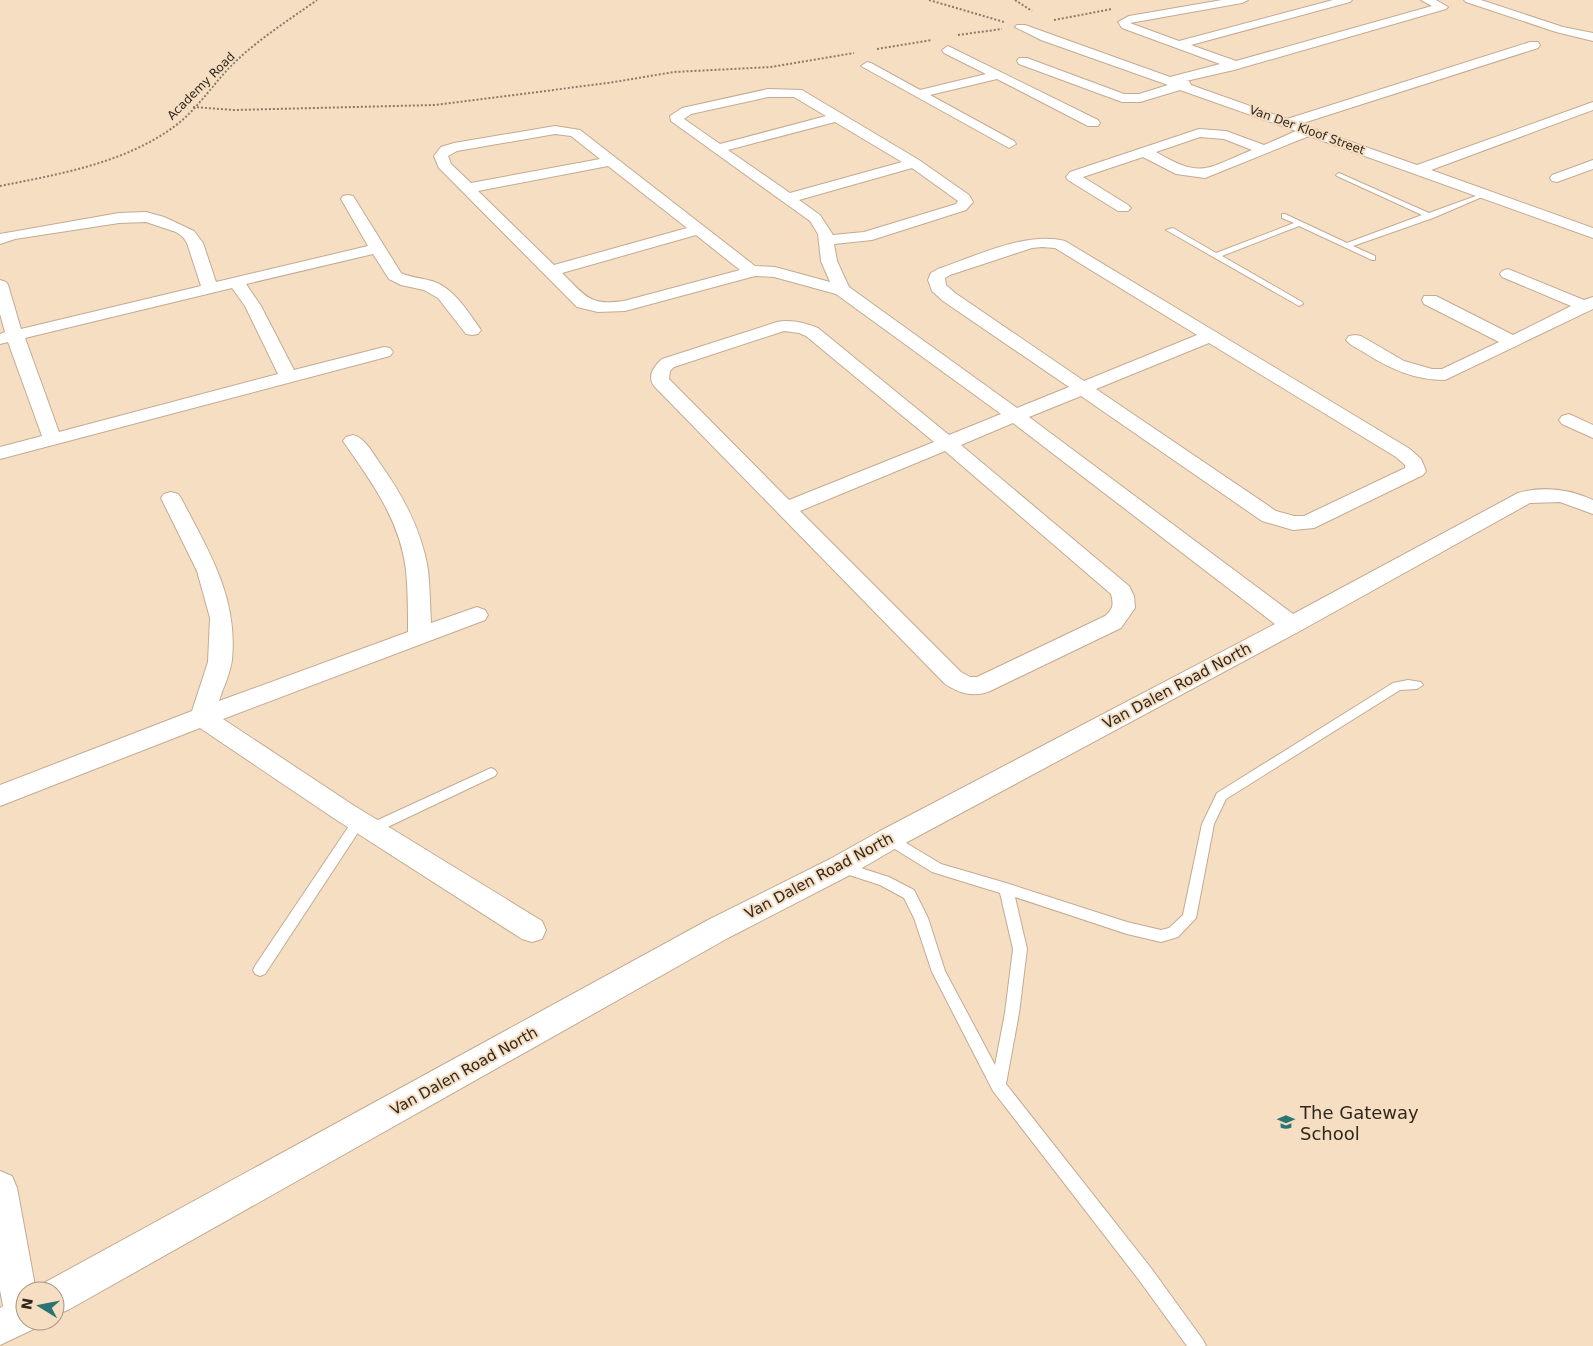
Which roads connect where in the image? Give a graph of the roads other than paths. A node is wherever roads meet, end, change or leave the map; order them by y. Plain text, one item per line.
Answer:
1 (1242, 0) edge
2 (1346, 0) edge
3 (1427, 0) edge
4 (1470, 0) edge
5 (1021, 27) road end
6 (1593, 37) edge
7 (1179, 45) junction
8 (1534, 45) dead end
9 (948, 50) dead end
10 (1023, 60) dead end
11 (867, 66) dead end
12 (1233, 66) junction
13 (999, 75) junction
14 (1081, 82) junction
15 (1176, 83) junction
16 (918, 94) junction
17 (1036, 94) junction
18 (1593, 106) edge
19 (1570, 114) junction
20 (837, 117) junction
21 (1585, 120) dead end
22 (1093, 123) dead end
23 (1288, 123) junction
24 (1309, 131) junction
25 (1009, 144) dead end
26 (717, 149) junction
27 (1265, 150) junction
28 (1145, 152) junction
29 (612, 162) junction
30 (914, 163) junction
31 (1593, 164) edge
32 (1418, 170) junction
33 (1339, 175) dead end
34 (1557, 178) dead end
35 (469, 188) junction
36 (1486, 194) junction
37 (348, 199) dead end
38 (787, 199) junction
39 (1123, 208) dead end
40 (1284, 216) dead end
41 (1430, 216) junction
42 (1300, 223) junction
43 (698, 230) junction
44 (1170, 230) dead end
45 (1593, 233) edge
46 (0, 239) edge
47 (827, 240) junction
48 (1347, 246) junction
49 (377, 248) junction
50 (1216, 256) junction
51 (1372, 258) dead end
52 (550, 271) junction
53 (753, 271) junction
54 (1508, 274) dead end
55 (236, 283) junction
56 (0, 285) edge
57 (835, 288) junction
58 (210, 289) junction
59 (1430, 300) dead end
60 (1299, 304) dead end
61 (1589, 304) edge
62 (472, 330) dead end
63 (1211, 336) junction
64 (7, 338) edge
65 (1355, 340) dead end
66 (1513, 342) junction
67 (384, 352) dead end
68 (288, 377) junction
69 (1081, 388) junction
70 (1014, 415) junction
71 (1570, 420) dead end
72 (1593, 432) edge
73 (52, 438) junction
74 (354, 441) dead end
75 (947, 443) junction
76 (0, 453) edge
77 (171, 498) dead end
78 (785, 508) junction
79 (1593, 508) edge
80 (477, 615) dead end
81 (1292, 625) junction
82 (420, 636) junction
83 (1416, 685) dead end
84 (202, 717) junction
85 (491, 773) dead end
86 (0, 796) edge
87 (365, 825) junction
88 (889, 839) junction
89 (840, 867) junction
90 (1006, 889) junction
91 (532, 930) dead end
92 (260, 970) dead end
93 (998, 1086) junction
94 (0, 1188) edge
95 (65, 1291) edge
96 (15, 1311) edge
97 (1197, 1346) edge

1 - 7 street
2 - 7 street
3 - 12 street
4 - 6 street
5 - 15 street, Van Der Kloof Street
7 - 12 street
8 - 23 street
9 - 13 street
10 - 14 street
11 - 16 street
12 - 15 street
13 - 16 street
13 - 17 street
14 - 15 street
14 - 17 street
15 - 23 street, Van Der Kloof Street
16 - 25 street
17 - 22 street
18 - 19 street
19 - 21 street
19 - 32 street
20 - 26 street
20 - 26 street
20 - 30 street
23 - 24 street, Van Der Kloof Street
24 - 27 street
24 - 32 street, Van Der Kloof Street
26 - 38 street
27 - 28 street
27 - 28 street
28 - 39 street
29 - 35 street
29 - 35 street
29 - 43 street
30 - 38 street
30 - 47 street
31 - 34 street
32 - 36 street, Van Der Kloof Street
33 - 41 lane
35 - 52 street
36 - 41 lane
36 - 45 street, Van Der Kloof Street
37 - 49 street
38 - 47 street
40 - 42 lane
41 - 48 lane
42 - 48 lane
42 - 50 lane
43 - 52 street
43 - 53 street
44 - 50 lane
46 - 58 street
47 - 57 street
48 - 51 lane
49 - 55 street
49 - 62 street
50 - 60 lane
52 - 53 street
53 - 57 street
54 - 61 street
55 - 58 street
55 - 68 street
56 - 64 street
57 - 70 street
58 - 64 street
59 - 66 street
61 - 66 street
63 - 69 street
63 - 69 street
63 - 69 street
64 - 73 street
65 - 66 street
67 - 68 street
68 - 73 street
69 - 70 street
70 - 75 street
70 - 81 street
71 - 72 street
73 - 76 street
74 - 82 street
75 - 78 street
75 - 78 street
75 - 78 street
77 - 84 street
79 - 81 street, Van Dalen Road North
80 - 82 street
81 - 88 street, Van Dalen Road North
82 - 84 street
83 - 90 lane
84 - 86 street
84 - 87 street
85 - 87 lane
87 - 91 street
87 - 92 lane
88 - 89 street, Van Dalen Road North
88 - 90 lane
89 - 93 lane
89 - 95 street, Van Dalen Road North
90 - 93 lane
93 - 97 lane
94 - 96 street

